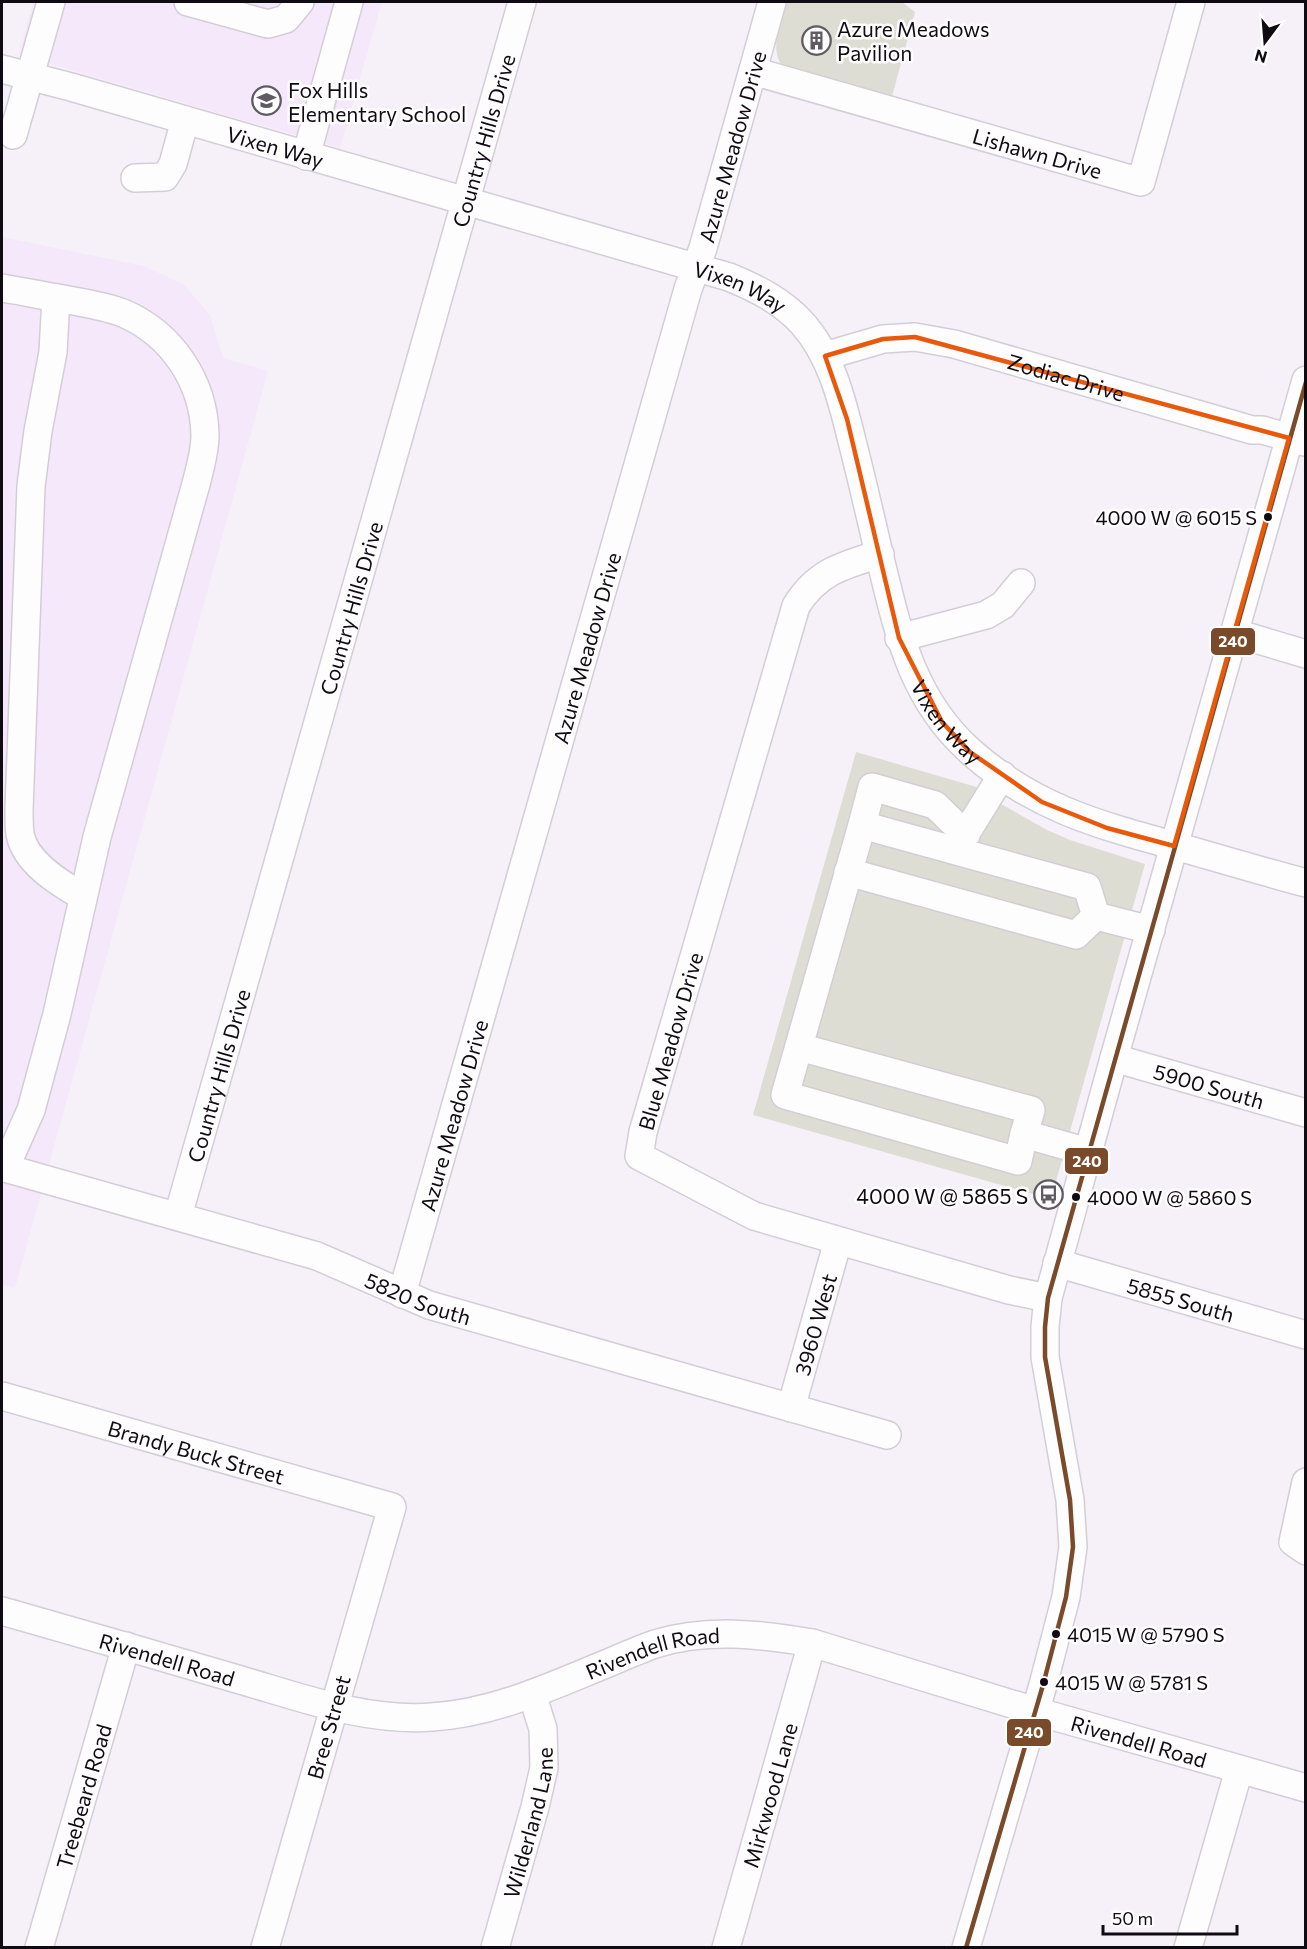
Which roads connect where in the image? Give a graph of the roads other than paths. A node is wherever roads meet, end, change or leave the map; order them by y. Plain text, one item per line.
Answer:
1 (51, 2) edge
2 (188, 2) edge
3 (300, 2) edge
4 (349, 2) edge
5 (522, 2) edge
6 (772, 2) edge
7 (1191, 2) edge
8 (2, 69) edge
9 (753, 71) junction
10 (30, 77) junction
11 (185, 120) junction
12 (13, 135) dead end
13 (306, 156) junction
14 (135, 178) dead end
15 (466, 201) junction
16 (696, 268) junction
17 (2, 288) edge
18 (56, 298) junction
19 (825, 356) junction
20 (1305, 380) edge
21 (1297, 440) edge
22 (879, 554) junction
23 (1021, 584) dead end
24 (1235, 633) junction
25 (899, 638) junction
26 (1305, 654) edge
27 (1002, 775) junction
28 (862, 825) junction
29 (961, 842) junction
30 (1174, 846) junction
31 (849, 872) junction
32 (1305, 883) edge
33 (82, 896) junction
34 (1096, 916) junction
35 (1151, 930) junction
36 (799, 1047) junction
37 (1114, 1058) junction
38 (1305, 1113) edge
39 (1024, 1134) junction
40 (1088, 1152) junction
41 (3, 1167) edge
42 (178, 1216) junction
43 (838, 1241) junction
44 (1057, 1263) junction
45 (402, 1294) junction
46 (1048, 1298) junction
47 (1305, 1335) edge
48 (2, 1396) edge
49 (791, 1408) junction
50 (887, 1435) dead end
51 (1305, 1482) edge
52 (392, 1507) joint
53 (1299, 1546) edge
54 (2, 1611) edge
55 (812, 1643) junction
56 (126, 1646) junction
57 (532, 1694) junction
58 (334, 1707) junction
59 (1035, 1711) junction
60 (1239, 1770) junction
61 (1305, 1788) edge
62 (39, 1947) edge
63 (265, 1947) edge
64 (495, 1947) edge
65 (726, 1947) edge
66 (966, 1947) edge
67 (1188, 1947) edge

1 - 10 street
2 - 3 street
4 - 13 street
5 - 15 street, Country Hills Drive
6 - 9 street, Azure Meadow Drive
7 - 9 street, Lishawn Drive
8 - 10 street, Vixen Way
9 - 16 street, Azure Meadow Drive
10 - 11 street, Vixen Way
10 - 12 street
11 - 13 street, Vixen Way
11 - 14 street
13 - 15 street, Vixen Way
15 - 16 street, Vixen Way
15 - 42 street, Country Hills Drive
16 - 19 street, Vixen Way
16 - 45 street, Azure Meadow Drive
17 - 18 street
18 - 33 street
18 - 33 street
19 - 21 street, Zodiac Drive
19 - 22 street, Vixen Way
20 - 21 street
21 - 24 street
22 - 25 street, Vixen Way
22 - 43 street, Blue Meadow Drive
23 - 25 street
24 - 26 street
24 - 30 street
25 - 27 street, Vixen Way
27 - 29 street
27 - 30 street, Vixen Way
28 - 29 street
28 - 29 street
28 - 31 street
29 - 34 street
30 - 32 street, Vixen Way
30 - 35 street
31 - 34 street
31 - 36 street
33 - 41 street
34 - 35 street
35 - 37 street
36 - 39 street
36 - 39 street
37 - 38 street, 5900 South
37 - 40 street
39 - 40 street
40 - 44 street
41 - 42 street, 5820 South
42 - 45 street, 5820 South
43 - 46 street, Blue Meadow Drive
43 - 49 street, 3960 West
44 - 46 street
44 - 47 street, 5855 South
45 - 49 street, 5820 South
46 - 59 street
48 - 52 street, Brandy Buck Street
49 - 50 street, 5820 South
51 - 53 street
52 - 58 street, Bree Street
54 - 56 street, Rivendell Road
55 - 57 street, Rivendell Road
55 - 59 street, Rivendell Road
55 - 65 street, Mirkwood Lane
56 - 58 street, Rivendell Road
56 - 62 street, Treebeard Road
57 - 58 street, Rivendell Road
57 - 64 street, Wilderland Lane
58 - 63 street, Bree Street
59 - 60 street, Rivendell Road
59 - 66 street
60 - 61 street, Rivendell Road
60 - 67 street

